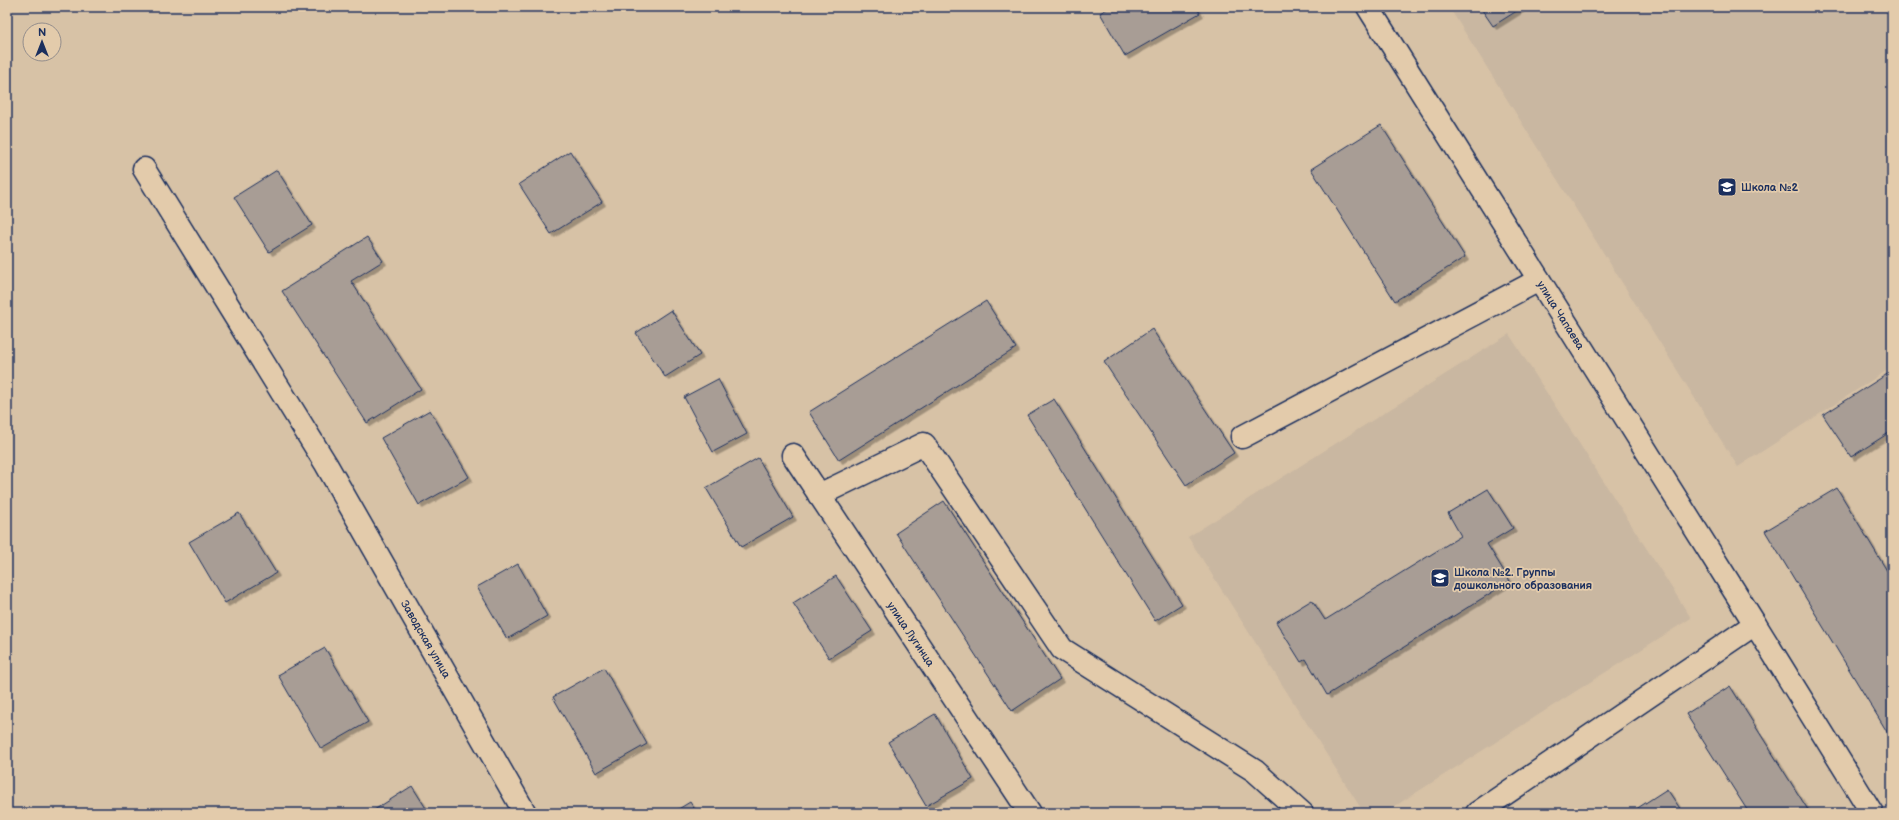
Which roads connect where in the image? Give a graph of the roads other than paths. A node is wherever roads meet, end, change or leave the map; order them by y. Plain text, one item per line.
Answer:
1 (1368, 7) edge
2 (144, 169) dead end
3 (1539, 280) junction
4 (1242, 437) dead end
5 (793, 455) dead end
6 (819, 495) junction
7 (1755, 624) junction
8 (526, 813) edge
9 (1030, 813) edge
10 (1302, 813) edge
11 (1477, 813) edge
12 (1872, 813) edge

1 - 3 street, улица Чапаева
2 - 8 street, Заводская улица
3 - 4 street
3 - 7 street, улица Чапаева
5 - 6 street, улица Лугинца
6 - 9 street, улица Лугинца
6 - 10 street
7 - 11 street
7 - 12 street, улица Чапаева

